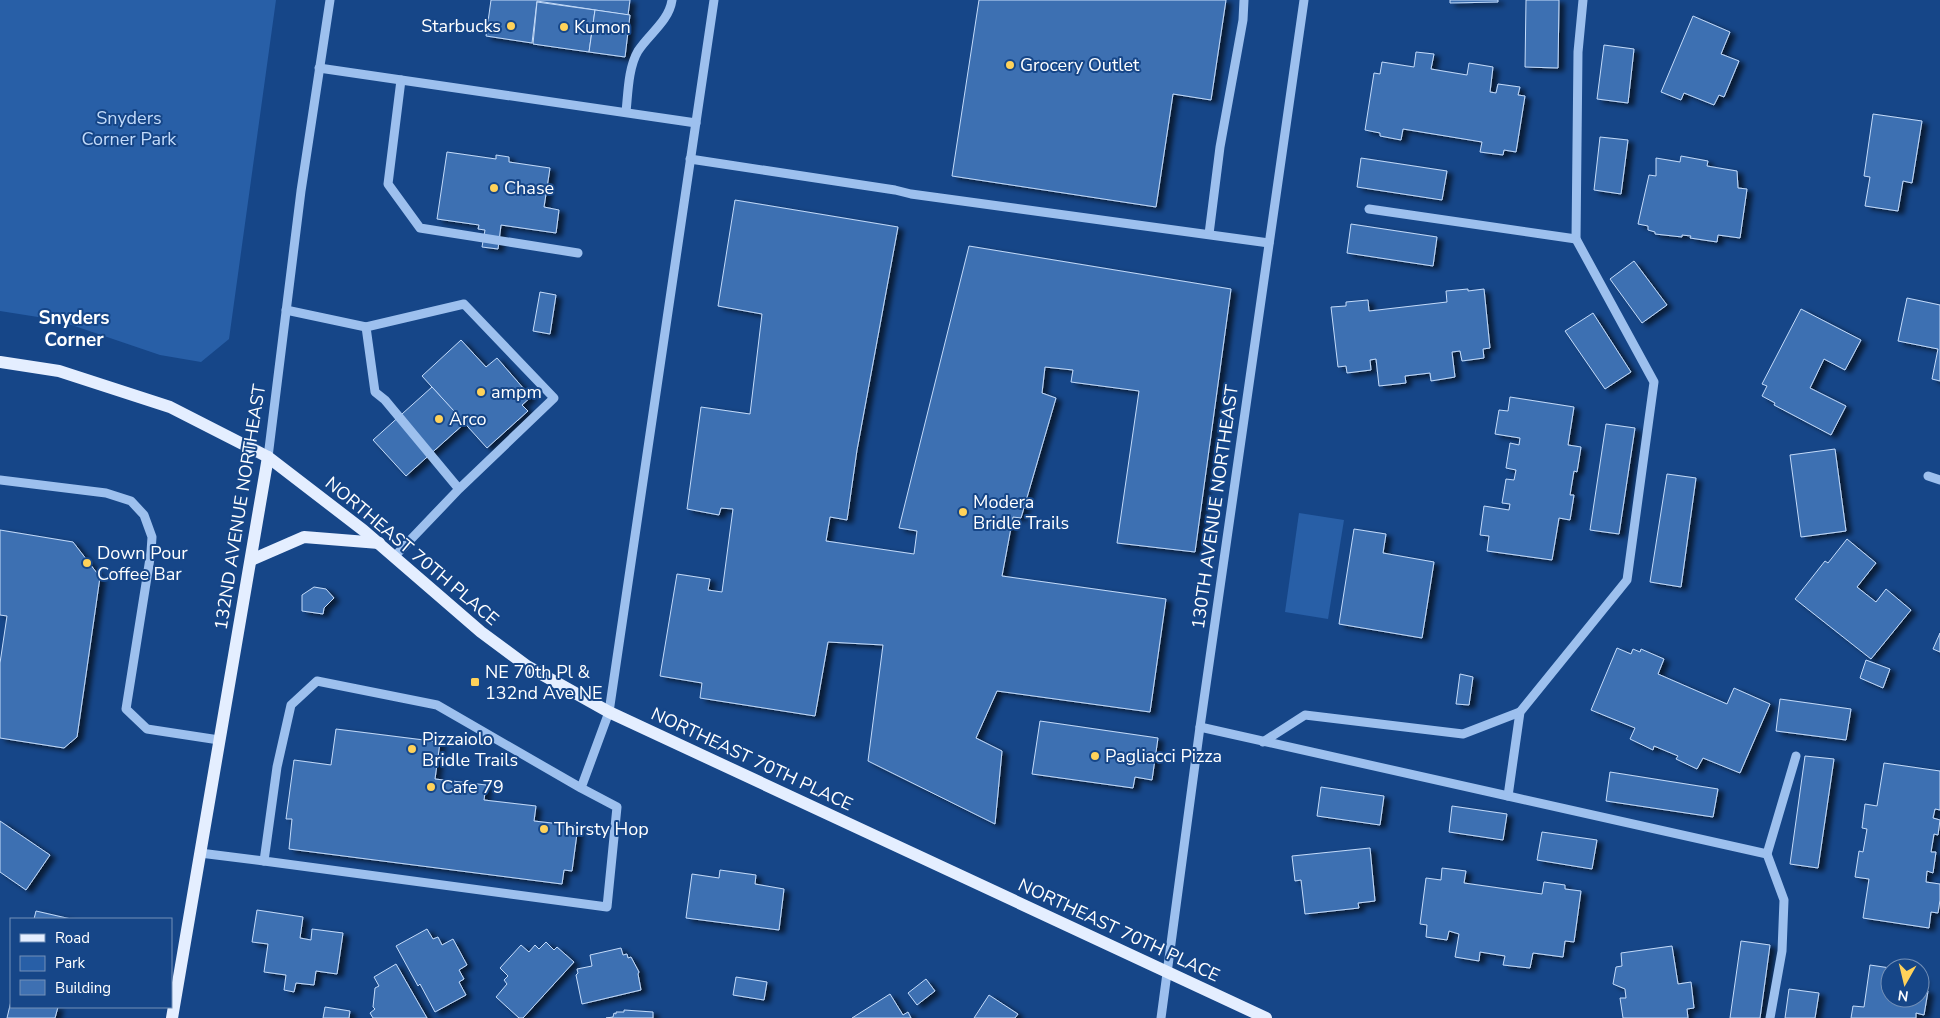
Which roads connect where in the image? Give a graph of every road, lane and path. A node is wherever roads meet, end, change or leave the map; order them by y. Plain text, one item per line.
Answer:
1 (330, 0) edge
2 (672, 0) edge
3 (714, 0) edge
4 (1244, 0) edge
5 (1304, 0) edge
6 (1583, 0) edge
7 (319, 68) junction
8 (400, 80) junction
9 (626, 112) junction
10 (696, 123) junction
11 (690, 159) junction
12 (1369, 209) dead end
13 (1209, 234) junction
14 (1576, 239) junction
15 (1269, 243) junction
16 (578, 253) dead end
17 (286, 310) junction
18 (366, 327) junction
19 (0, 362) edge
20 (268, 458) junction
21 (1928, 476) dead end
22 (0, 480) edge
23 (1940, 480) edge
24 (459, 489) junction
25 (378, 544) junction
26 (394, 557) junction
27 (251, 560) junction
28 (609, 712) junction
29 (1520, 712) junction
30 (1200, 727) junction
31 (219, 740) junction
32 (1263, 742) junction
33 (1796, 756) dead end
34 (581, 788) junction
35 (1508, 796) junction
36 (200, 852) junction
37 (1767, 854) junction
38 (264, 862) junction
39 (1168, 972) junction
40 (172, 1018) edge
41 (1160, 1018) edge
42 (1266, 1018) edge
43 (1770, 1018) edge

1 - 7 street, 132ND AVENUE NORTHEAST
2 - 9 street
3 - 10 street
4 - 13 street
5 - 15 street, 130TH AVENUE NORTHEAST
6 - 14 street
7 - 8 street
7 - 17 street, 132ND AVENUE NORTHEAST
8 - 9 street
8 - 16 street
9 - 10 street
10 - 11 street
11 - 13 street
11 - 28 street
12 - 14 street
13 - 15 street
14 - 29 street
15 - 30 street, 130TH AVENUE NORTHEAST
17 - 18 street
17 - 20 street, 132ND AVENUE NORTHEAST
18 - 24 street
18 - 24 street
19 - 20 main road, NORTHEAST 70TH PLACE
20 - 25 main road, NORTHEAST 70TH PLACE
20 - 27 main road, 132ND AVENUE NORTHEAST
21 - 23 street
22 - 31 street
24 - 26 street
25 - 26 main road, NORTHEAST 70TH PLACE
25 - 27 main road
26 - 28 main road, NORTHEAST 70TH PLACE
27 - 31 main road, 132ND AVENUE NORTHEAST
28 - 34 street
28 - 39 main road, NORTHEAST 70TH PLACE
29 - 32 street
29 - 35 street
30 - 32 street
30 - 39 street, 130TH AVENUE NORTHEAST
31 - 36 main road, 132ND AVENUE NORTHEAST
32 - 35 street
33 - 37 street
34 - 38 street
34 - 38 street
35 - 37 street
36 - 38 street
36 - 40 main road, 132ND AVENUE NORTHEAST
37 - 43 street
39 - 41 street, 130TH AVENUE NORTHEAST
39 - 42 main road, NORTHEAST 70TH PLACE

